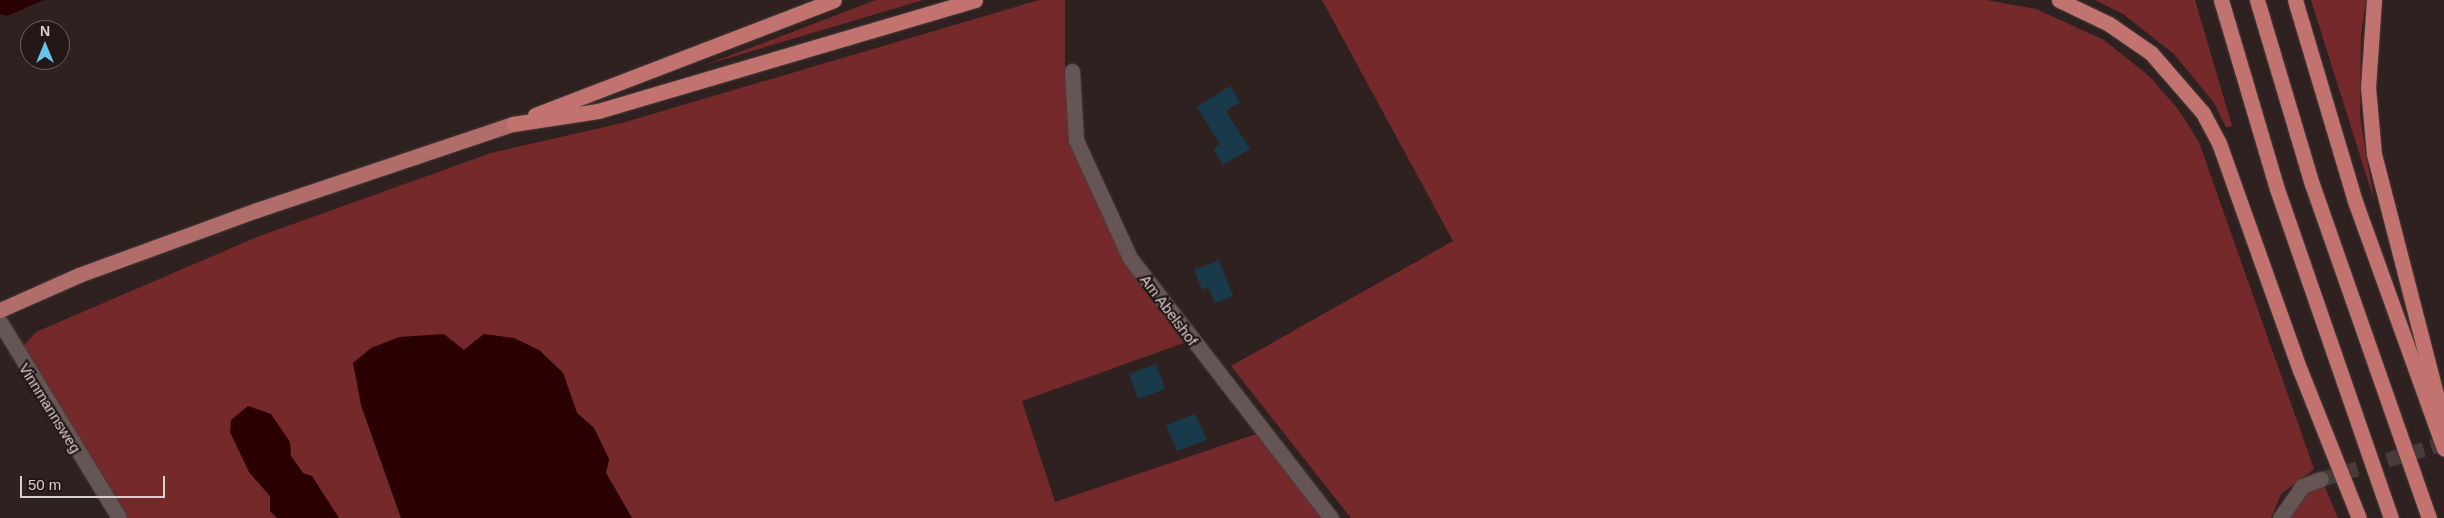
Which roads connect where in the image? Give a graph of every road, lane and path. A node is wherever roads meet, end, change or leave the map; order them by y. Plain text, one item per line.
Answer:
1 (834, 0) edge
2 (975, 0) edge
3 (2059, 0) edge
4 (2221, 0) edge
5 (2257, 0) edge
6 (2295, 0) edge
7 (2374, 0) edge
8 (1072, 71) dead end
9 (513, 124) junction
10 (0, 310) edge
11 (0, 322) edge
12 (2444, 424) edge
13 (2444, 449) edge
14 (2322, 478) tunnel mouth
15 (119, 518) edge
16 (1331, 518) edge
17 (2280, 518) edge
18 (2359, 518) edge
19 (2391, 518) edge
20 (2428, 518) edge

1 - 9 highway
2 - 9 highway
3 - 18 highway
4 - 19 highway
5 - 20 highway
6 - 13 highway
7 - 12 highway
8 - 16 street, Am Abelshof
9 - 10 highway
11 - 15 street, Vinnmannsweg
14 - 17 street

